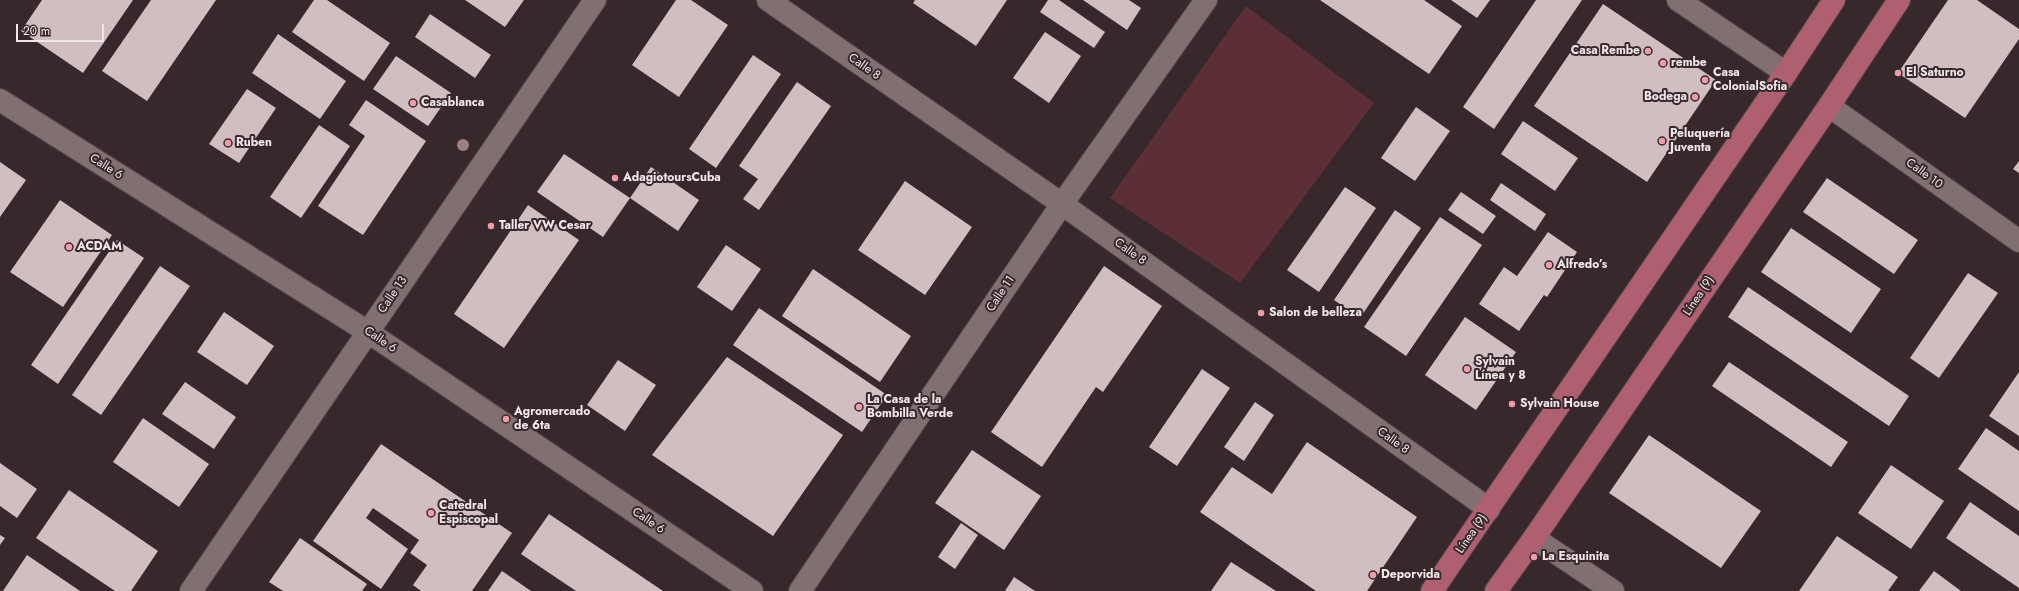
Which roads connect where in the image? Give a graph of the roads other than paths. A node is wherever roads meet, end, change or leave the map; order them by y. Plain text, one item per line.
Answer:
1 (595, 0) edge
2 (768, 0) edge
3 (1206, 0) edge
4 (1678, 0) edge
5 (1834, 0) edge
6 (1899, 0) edge
7 (1786, 73) junction
8 (0, 100) edge
9 (1829, 106) junction
10 (1062, 204) junction
11 (2019, 242) edge
12 (368, 332) junction
13 (1489, 509) junction
14 (1534, 538) junction
15 (191, 591) edge
16 (752, 591) edge
17 (800, 591) edge
18 (1432, 591) edge
19 (1496, 591) edge
20 (1613, 591) edge

1 - 12 street, Calle 13
2 - 10 street, Calle 8
3 - 10 street, Calle 11
4 - 7 street
5 - 7 main road, Línea (9)
6 - 9 main road, Línea (9)
7 - 13 main road, Línea (9)
8 - 12 street, Calle 6
9 - 11 street, Calle 10
9 - 14 main road, Línea (9)
10 - 13 street, Calle 8
10 - 17 street, Calle 11
12 - 15 street, Calle 13
12 - 16 street, Calle 6
13 - 18 main road, Línea (9)
14 - 19 main road, Línea (9)
14 - 20 street

